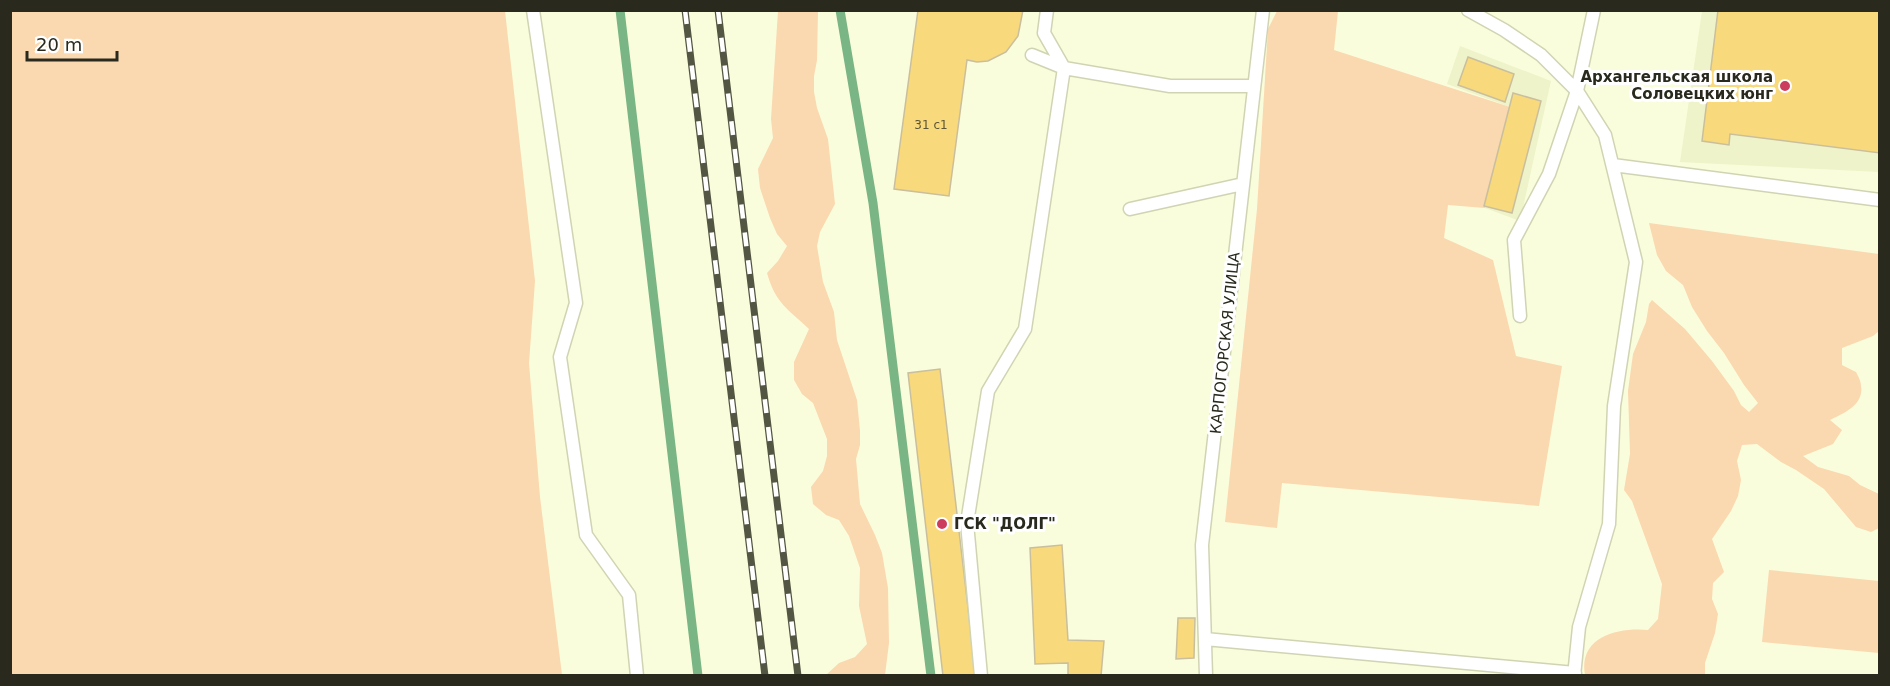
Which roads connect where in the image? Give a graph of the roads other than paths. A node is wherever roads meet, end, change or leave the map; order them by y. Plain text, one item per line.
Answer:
1 (533, 10) edge
2 (1047, 10) edge
3 (1263, 10) edge
4 (1468, 10) edge
5 (1594, 10) edge
6 (1032, 55) dead end
7 (1064, 68) junction
8 (1254, 87) junction
9 (1577, 91) junction
10 (1612, 165) junction
11 (1243, 184) junction
12 (1880, 200) edge
13 (1130, 209) dead end
14 (1520, 316) dead end
15 (1205, 639) junction
16 (1574, 674) edge
17 (637, 675) edge
18 (981, 675) edge
19 (1206, 675) edge

1 - 17 lane
2 - 7 lane
3 - 8 lane, КАРПОГОРСКАЯ УЛИЦА
4 - 9 lane
5 - 9 lane
6 - 7 lane
7 - 8 lane
7 - 18 lane
8 - 11 lane, КАРПОГОРСКАЯ УЛИЦА
9 - 10 lane
9 - 14 lane
10 - 12 lane
10 - 16 lane
11 - 13 lane
11 - 15 lane, КАРПОГОРСКАЯ УЛИЦА
15 - 16 lane
15 - 19 lane, КАРПОГОРСКАЯ УЛИЦА

